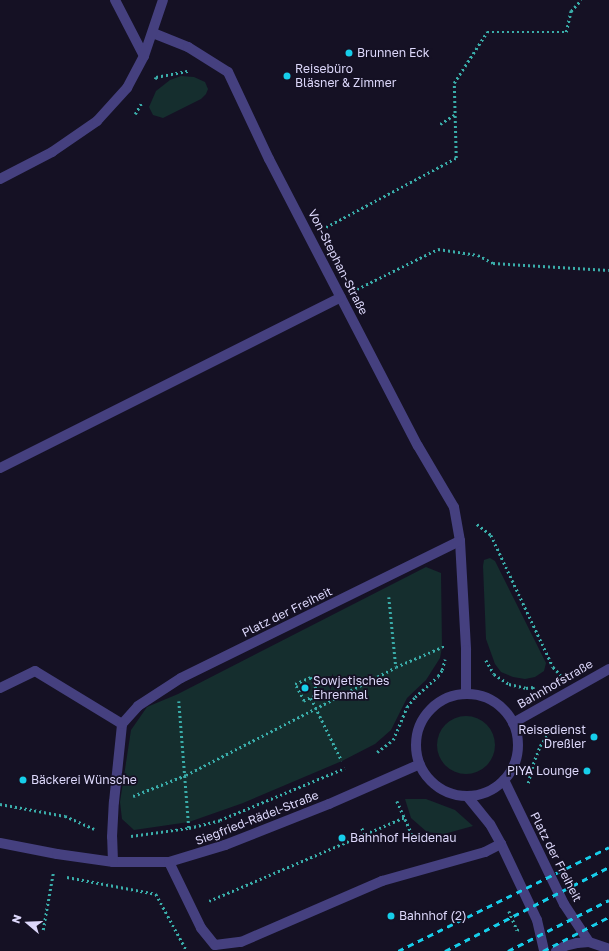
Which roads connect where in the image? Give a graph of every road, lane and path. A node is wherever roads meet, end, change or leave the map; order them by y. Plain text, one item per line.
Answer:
1 (115, 0) edge
2 (163, 0) edge
3 (582, 0) edge
4 (153, 33) junction
5 (144, 56) junction
6 (454, 114) junction
7 (440, 124) dead end
8 (0, 178) edge
9 (309, 236) junction
10 (609, 270) edge
11 (341, 297) junction
12 (0, 468) edge
13 (460, 541) junction
14 (387, 576) junction
15 (442, 647) dead end
16 (448, 647) dead end
17 (396, 667) junction
18 (609, 669) edge
19 (181, 678) junction
20 (0, 688) edge
21 (466, 694) junction
22 (311, 698) junction
23 (316, 708) junction
24 (513, 723) junction
25 (122, 724) junction
26 (378, 752) dead end
27 (342, 760) dead end
28 (420, 764) junction
29 (345, 768) dead end
30 (186, 775) junction
31 (504, 780) junction
32 (467, 796) junction
33 (397, 801) dead end
34 (114, 802) junction
35 (0, 804) edge
36 (405, 817) junction
37 (190, 828) junction
38 (362, 828) dead end
39 (365, 834) junction
40 (112, 837) junction
41 (454, 840) dead end
42 (0, 843) edge
43 (501, 844) junction
44 (113, 862) junction
45 (169, 862) junction
46 (53, 874) dead end
47 (52, 881) dead end
48 (209, 901) dead end
49 (43, 930) dead end
50 (589, 942) junction
51 (609, 949) edge
52 (187, 951) edge
53 (544, 951) edge
54 (556, 951) edge

1 - 5 street
2 - 4 street
3 - 6 path
4 - 5 street
4 - 9 street, Von-Stephan-Straße
5 - 8 street
6 - 7 path
6 - 9 path
9 - 11 street, Von-Stephan-Straße
10 - 11 path
11 - 12 street
11 - 13 street, Von-Stephan-Straße
13 - 14 street, Platz der Freiheit
13 - 21 street
14 - 17 path
14 - 19 street, Platz der Freiheit
15 - 17 path
16 - 26 path
17 - 23 path
18 - 24 street, Bahnhofstraße
19 - 25 street, Platz der Freiheit
19 - 30 path
20 - 25 street
21 - 24 street
21 - 28 street
22 - 22 path
22 - 23 path
23 - 27 path
23 - 30 path
24 - 31 street
25 - 34 street
28 - 32 street
28 - 45 street, Siegfried-Rädel-Straße
29 - 37 path
30 - 34 path
30 - 37 path
31 - 32 street
31 - 50 street, Platz der Freiheit
32 - 43 street
33 - 36 path
34 - 40 street
35 - 40 path
36 - 39 path
36 - 41 path
37 - 40 path
38 - 39 path
39 - 48 path
40 - 44 street
42 - 44 street, Siegfried-Rädel-Straße
43 - 45 street
43 - 53 street
44 - 45 street, Siegfried-Rädel-Straße
46 - 52 path
47 - 49 path
50 - 51 street
50 - 54 street

